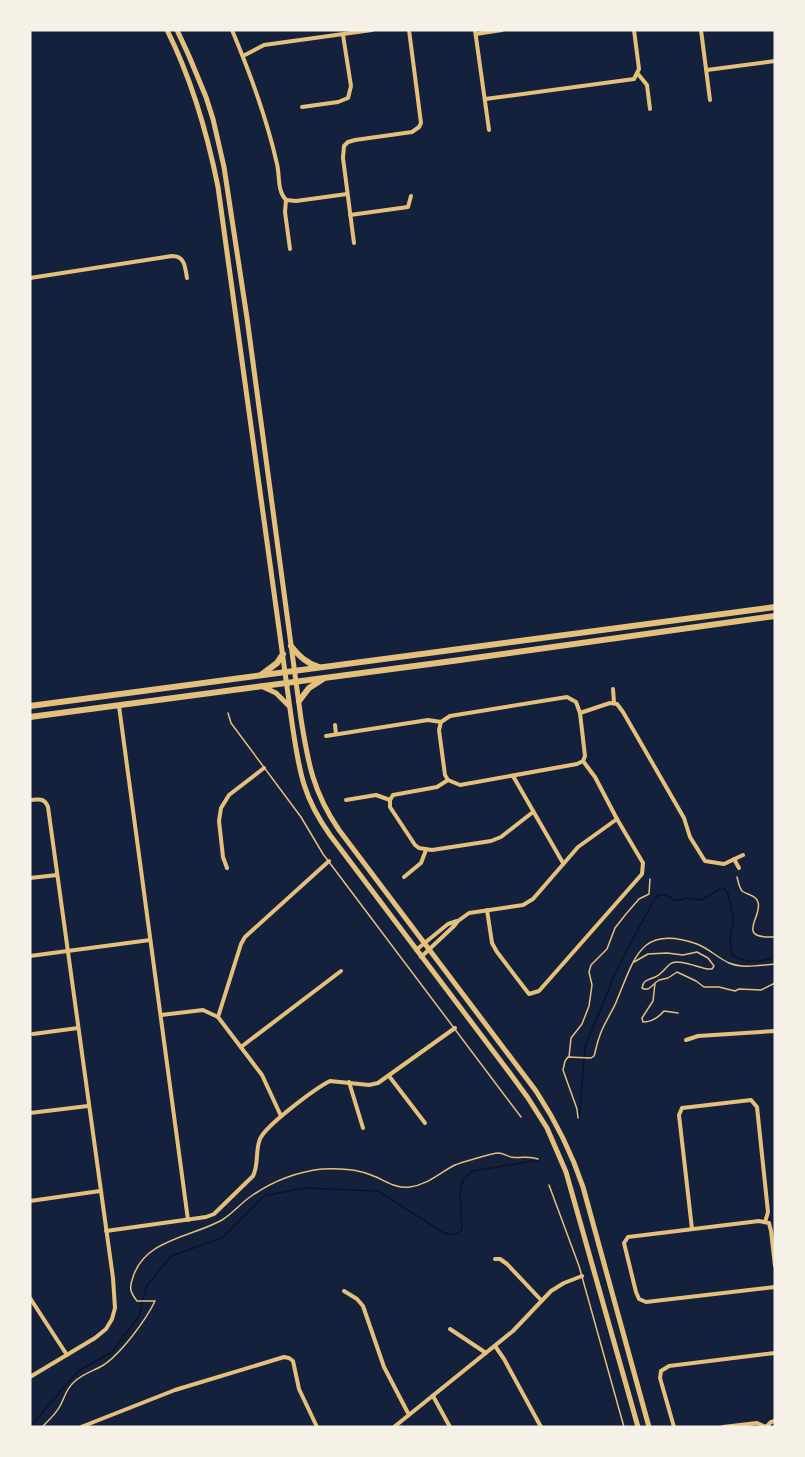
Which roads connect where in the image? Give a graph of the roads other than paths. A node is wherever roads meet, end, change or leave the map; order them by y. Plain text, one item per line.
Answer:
1 (167, 30) edge
2 (177, 30) edge
3 (232, 30) edge
4 (372, 30) edge
5 (409, 30) edge
6 (502, 30) edge
7 (634, 30) edge
8 (701, 30) edge
9 (476, 32) edge
10 (343, 34) junction
11 (243, 56) junction
12 (775, 61) edge
13 (706, 70) junction
14 (638, 74) junction
15 (485, 99) junction
16 (710, 100) dead end
17 (302, 107) dead end
18 (650, 110) dead end
19 (489, 130) dead end
20 (347, 194) junction
21 (411, 196) dead end
22 (286, 200) junction
23 (350, 214) junction
24 (354, 243) dead end
25 (290, 249) dead end
26 (30, 278) edge
27 (187, 278) dead end
28 (775, 607) edge
29 (775, 616) edge
30 (291, 646) junction
31 (283, 654) junction
32 (323, 668) junction
33 (295, 672) junction
34 (285, 673) junction
35 (258, 676) junction
36 (326, 678) junction
37 (296, 681) junction
38 (287, 683) junction
39 (261, 686) junction
40 (613, 689) dead end
41 (118, 695) junction
42 (299, 701) junction
43 (614, 703) junction
44 (119, 705) junction
45 (30, 706) edge
46 (290, 707) junction
47 (228, 713) dead end
48 (580, 713) junction
49 (30, 717) edge
50 (441, 722) junction
51 (335, 725) dead end
52 (336, 734) junction
53 (326, 736) dead end
54 (583, 760) junction
55 (264, 768) junction
56 (512, 775) junction
57 (448, 780) junction
58 (30, 800) edge
59 (346, 800) dead end
60 (390, 800) junction
61 (534, 812) junction
62 (617, 819) junction
63 (426, 850) junction
64 (743, 855) dead end
65 (734, 859) junction
66 (329, 861) junction
67 (563, 864) junction
68 (227, 868) dead end
69 (739, 868) dead end
70 (57, 874) junction
71 (404, 877) dead end
72 (30, 878) edge
73 (487, 910) junction
74 (458, 921) junction
75 (150, 940) junction
76 (424, 943) junction
77 (416, 950) junction
78 (429, 950) junction
79 (68, 951) junction
80 (30, 956) edge
81 (421, 957) junction
82 (341, 972) dead end
83 (161, 1016) junction
84 (218, 1017) junction
85 (78, 1028) junction
86 (455, 1028) junction
87 (775, 1031) edge
88 (33, 1034) dead end
89 (686, 1040) dead end
90 (241, 1047) junction
91 (389, 1076) junction
92 (349, 1082) junction
93 (88, 1106) junction
94 (30, 1113) edge
95 (281, 1116) junction
96 (521, 1117) dead end
97 (425, 1123) dead end
98 (363, 1128) dead end
99 (549, 1185) dead end
100 (100, 1191) junction
101 (30, 1201) edge
102 (188, 1220) junction
103 (765, 1222) junction
104 (692, 1229) junction
105 (106, 1231) junction
106 (495, 1259) dead end
107 (775, 1266) edge
108 (582, 1276) junction
109 (775, 1287) edge
110 (344, 1291) dead end
111 (30, 1298) edge
112 (541, 1300) junction
113 (450, 1329) dead end
114 (495, 1346) junction
115 (486, 1353) junction
116 (775, 1353) edge
117 (67, 1355) junction
118 (30, 1377) edge
119 (433, 1396) junction
120 (409, 1415) junction
121 (775, 1421) edge
122 (81, 1427) edge
123 (317, 1427) edge
124 (394, 1427) edge
125 (450, 1427) edge
126 (541, 1427) edge
127 (624, 1427) edge
128 (638, 1427) edge
129 (648, 1427) edge
130 (674, 1427) edge
131 (723, 1427) edge
132 (766, 1427) edge

1 - 31 main road
2 - 30 main road
3 - 11 street
4 - 10 street
5 - 20 street
6 - 9 street
7 - 14 street
8 - 13 street
9 - 15 street
10 - 11 street
10 - 17 street
11 - 22 street
12 - 13 street
13 - 16 street
14 - 15 street
14 - 18 street
15 - 19 street
20 - 22 street
20 - 23 street
21 - 23 street
22 - 25 street
23 - 24 street
26 - 27 street
28 - 32 highway
29 - 36 highway
30 - 32 highway
30 - 33 main road
31 - 34 main road
31 - 35 highway
32 - 33 highway
33 - 34 highway
33 - 37 main road
34 - 35 highway
34 - 38 main road
35 - 41 highway
36 - 37 highway
36 - 42 highway
37 - 38 highway
37 - 42 main road
38 - 39 highway
38 - 46 main road
39 - 44 highway
39 - 46 main road
40 - 43 street
41 - 44 highway
41 - 45 highway
42 - 76 main road
43 - 48 street
43 - 65 street
44 - 49 highway
44 - 75 street
46 - 77 main road
47 - 55 lane
48 - 50 street
48 - 54 street
50 - 52 street
50 - 57 street
51 - 52 street
52 - 53 street
54 - 56 street
54 - 62 street
55 - 66 lane
55 - 68 street
56 - 57 street
56 - 61 street
57 - 60 street
58 - 70 street
59 - 60 street
60 - 63 street
61 - 63 street
61 - 67 street
62 - 67 street
62 - 73 street
63 - 71 street
64 - 65 street
65 - 69 street
66 - 84 street
66 - 86 lane
67 - 73 street
70 - 72 street
70 - 79 street
73 - 74 street
74 - 76 street
74 - 78 street
75 - 79 street
75 - 83 street
76 - 77 street
76 - 78 main road
77 - 81 main road
78 - 81 street
78 - 129 main road
79 - 80 street
79 - 85 street
81 - 128 main road
82 - 90 street
83 - 84 street
83 - 102 street
84 - 90 street
85 - 88 street
85 - 93 street
86 - 91 street
86 - 96 lane
87 - 89 street
90 - 95 street
91 - 92 street
91 - 97 street
92 - 95 street
92 - 98 street
93 - 94 street
93 - 100 street
95 - 102 street
99 - 108 lane
100 - 101 street
100 - 105 street
102 - 105 street
103 - 104 street
103 - 104 street
103 - 107 street
104 - 109 street
105 - 117 street
106 - 112 street
108 - 112 street
108 - 127 lane
110 - 120 street
111 - 117 street
112 - 114 street
113 - 115 street
114 - 115 street
114 - 126 street
115 - 119 street
116 - 130 street
117 - 118 street
119 - 120 street
119 - 125 street
120 - 124 street
121 - 132 street
122 - 123 street
131 - 132 street

